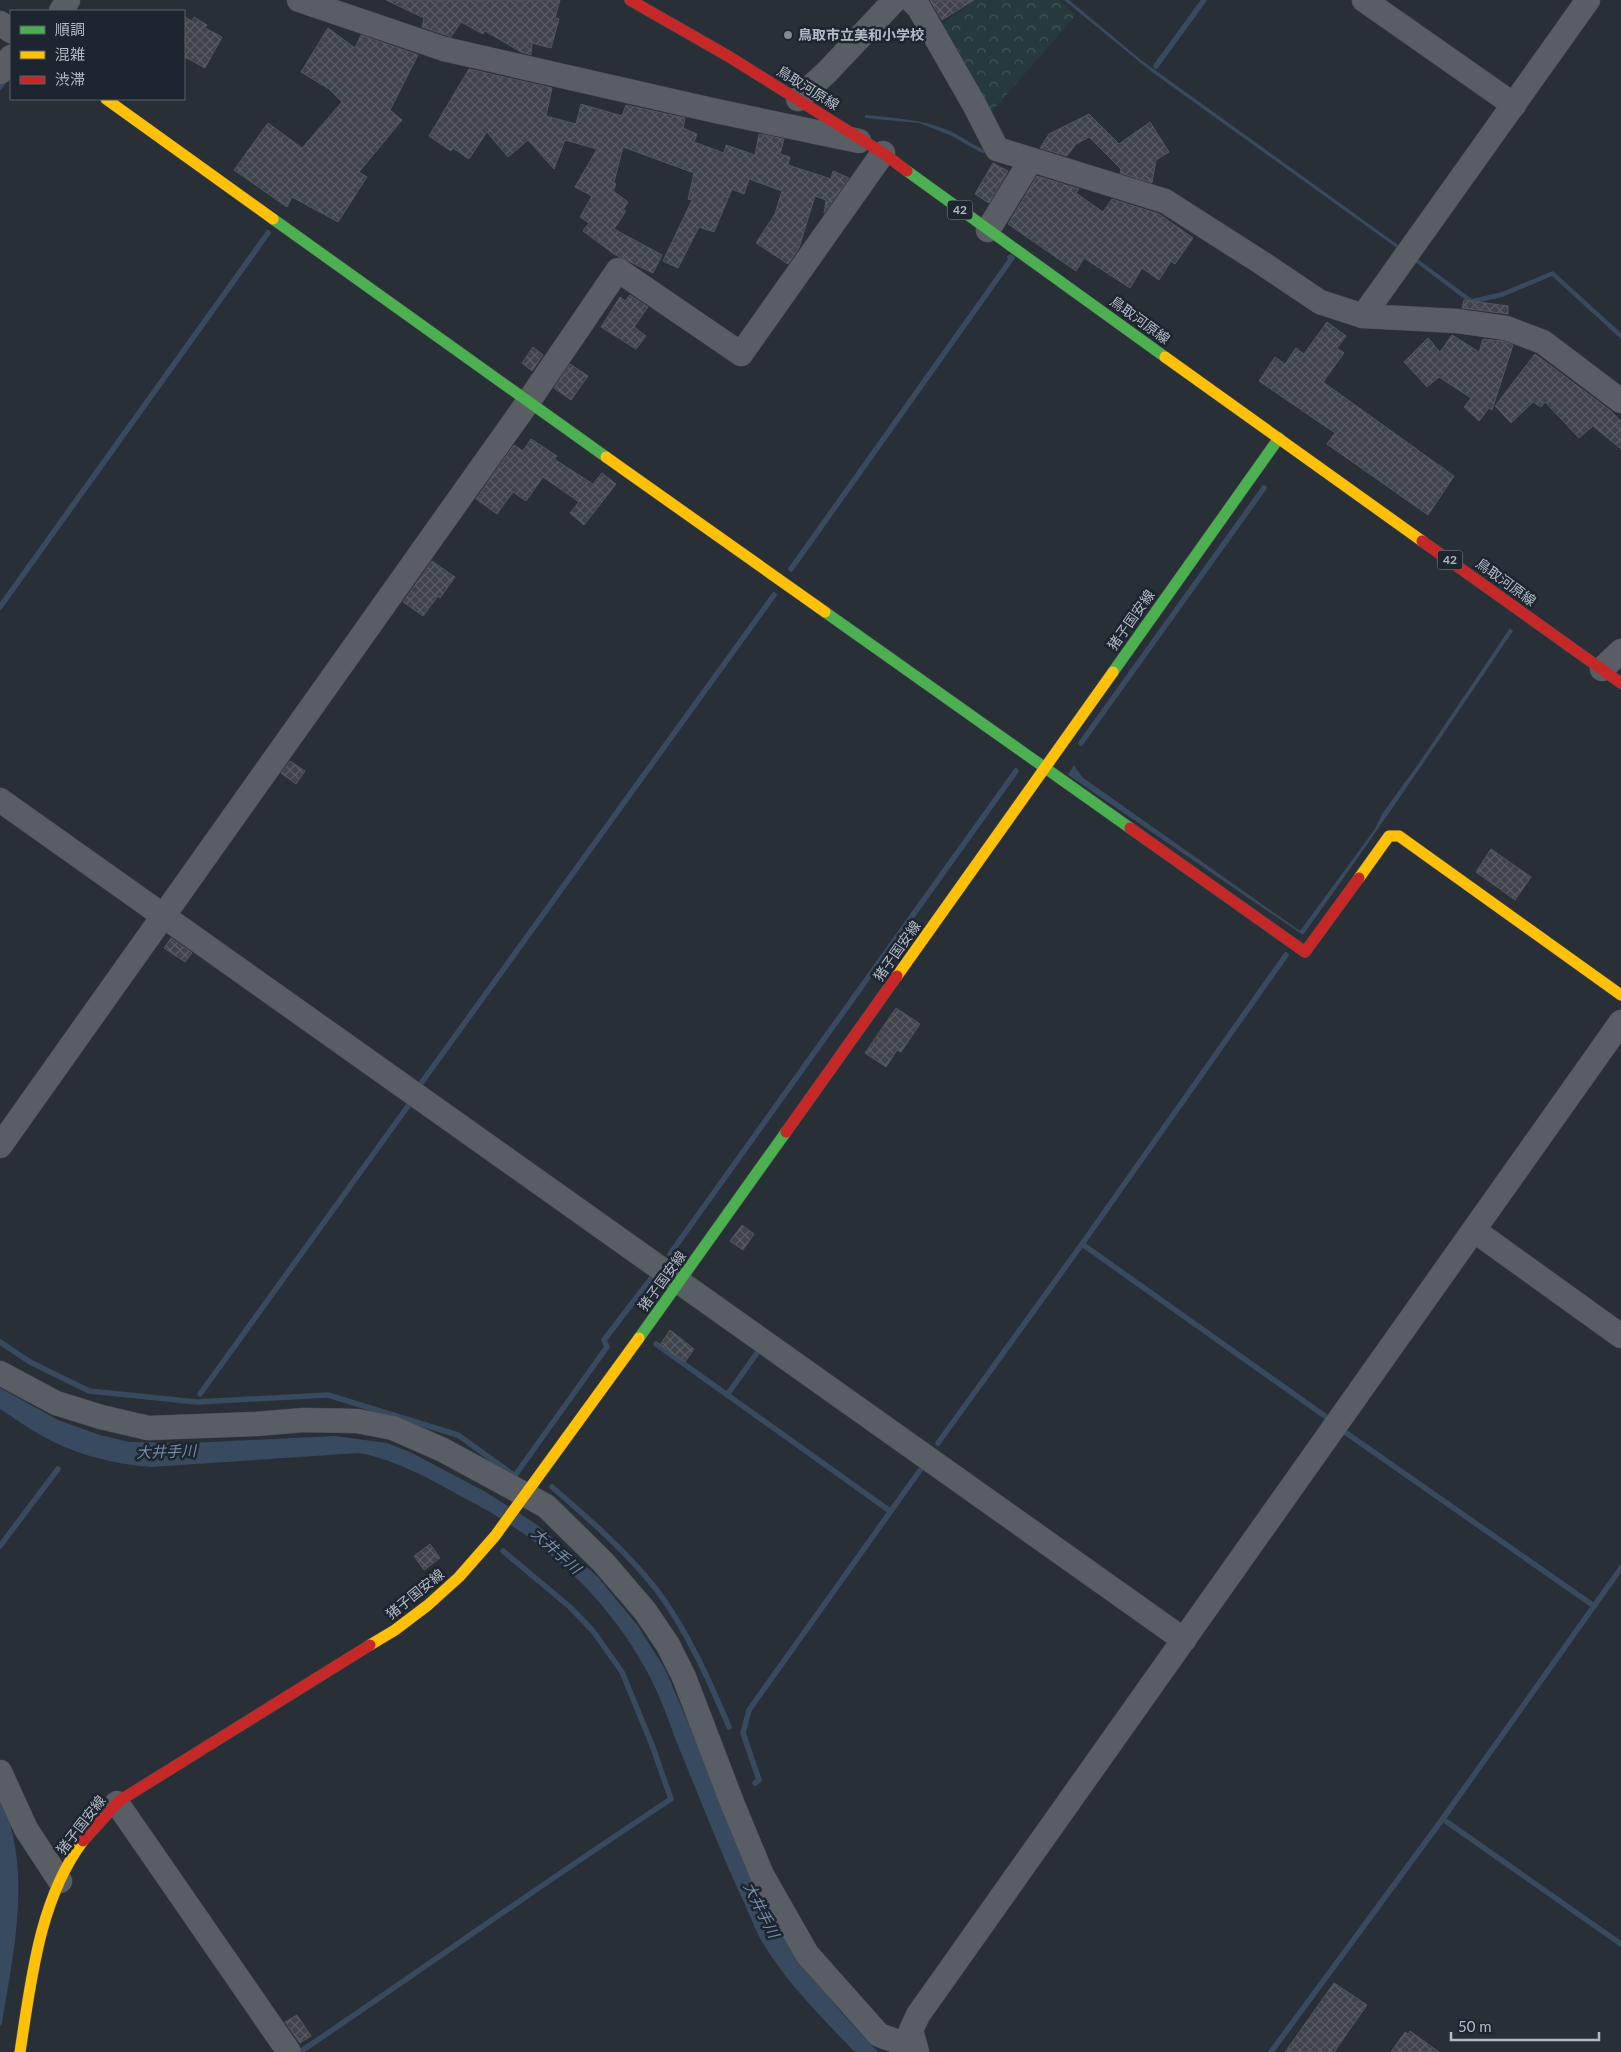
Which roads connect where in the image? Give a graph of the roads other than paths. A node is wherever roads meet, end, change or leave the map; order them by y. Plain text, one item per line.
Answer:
1 (299, 0) edge
2 (630, 0) edge
3 (895, 0) edge
4 (911, 0) edge
5 (1364, 0) edge
6 (1588, 0) edge
7 (10, 57) edge
8 (0, 72) edge
9 (798, 99) junction
10 (107, 100) edge
11 (1514, 105) junction
12 (876, 148) junction
13 (1032, 160) junction
14 (988, 230) junction
15 (1363, 316) junction
16 (1621, 401) edge
17 (528, 402) junction
18 (1279, 438) junction
19 (1621, 651) edge
20 (1602, 669) junction
21 (1621, 683) edge
22 (1045, 767) junction
23 (0, 800) edge
24 (162, 915) junction
25 (1621, 995) edge
26 (1621, 1022) edge
27 (0, 1146) edge
28 (1474, 1231) junction
29 (680, 1282) junction
30 (1621, 1336) edge
31 (0, 1373) edge
32 (524, 1497) junction
33 (1184, 1640) junction
34 (0, 1772) edge
35 (117, 1803) junction
36 (60, 1881) junction
37 (20, 2052) edge
38 (289, 2052) edge
39 (917, 2052) edge

1 - 12 street
2 - 9 main road, 鳥取河原線 / 42
3 - 9 street
4 - 13 street
5 - 11 street
6 - 11 street
7 - 8 street
9 - 12 main road, 鳥取河原線 / 42
10 - 17 main road
11 - 15 street
12 - 14 main road, 鳥取河原線 / 42
12 - 17 street
13 - 14 street
13 - 15 street
14 - 18 main road, 鳥取河原線 / 42
15 - 16 street
17 - 22 main road
17 - 24 street
18 - 20 main road, 鳥取河原線 / 42
18 - 22 main road, 猪子国安線
19 - 20 street
20 - 21 main road, 鳥取河原線 / 42
22 - 25 main road
22 - 29 main road, 猪子国安線
23 - 24 street
24 - 27 street
24 - 29 street
26 - 28 street
28 - 30 street
28 - 33 street
29 - 32 main road, 猪子国安線
29 - 33 street
31 - 32 street
32 - 35 main road, 猪子国安線
32 - 39 street
33 - 39 street
34 - 36 street
35 - 36 main road, 猪子国安線
35 - 38 street
36 - 37 main road, 猪子国安線

